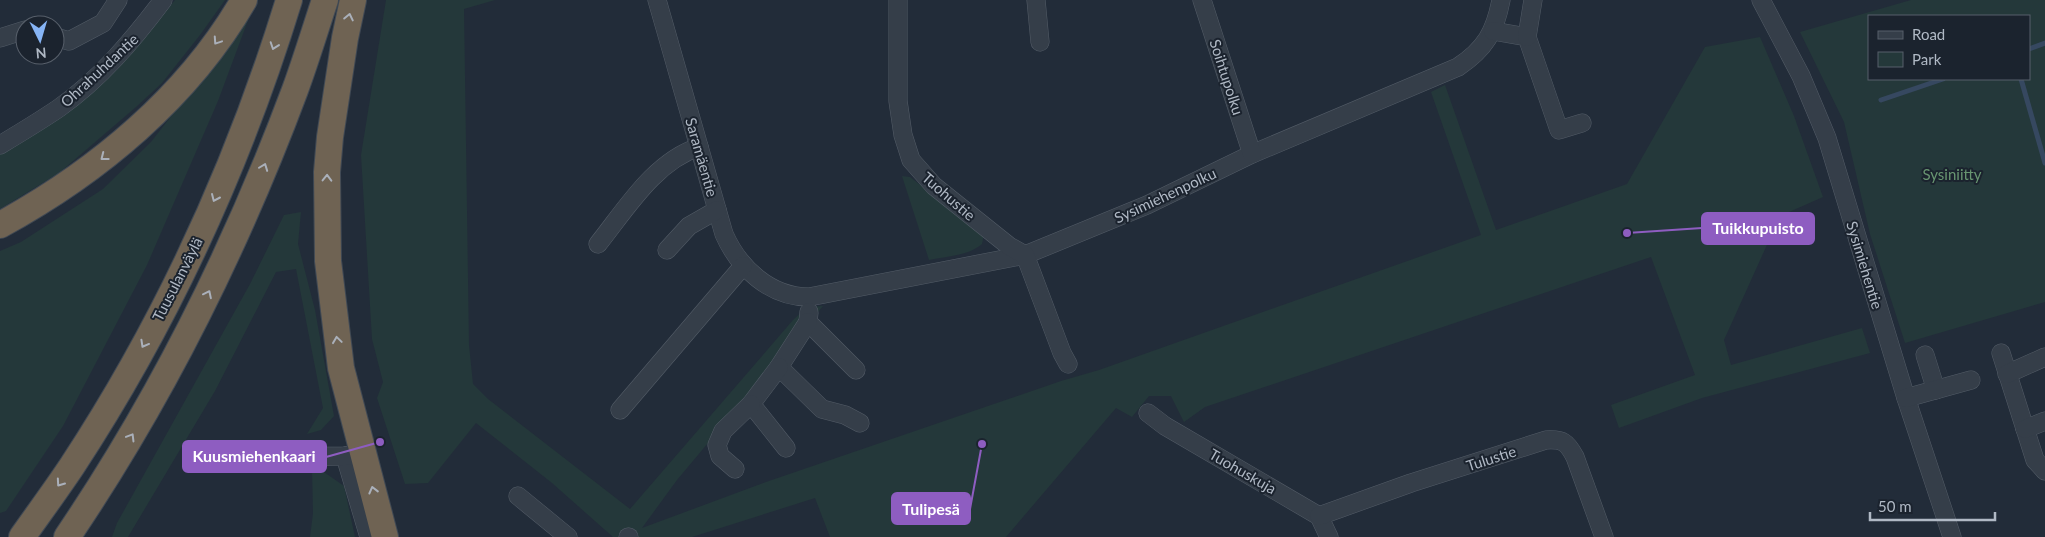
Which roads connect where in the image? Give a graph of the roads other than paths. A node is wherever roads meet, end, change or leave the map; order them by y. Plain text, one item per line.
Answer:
1 (118, 0) edge
2 (162, 0) edge
3 (244, 0) edge
4 (289, 0) edge
5 (325, 0) edge
6 (353, 0) edge
7 (657, 0) edge
8 (898, 0) edge
9 (1036, 0) edge
10 (1202, 0) edge
11 (1501, 0) edge
12 (1533, 0) edge
13 (1761, 0) edge
14 (1493, 31) junction
15 (15, 33) edge
16 (1527, 37) junction
17 (0, 38) edge
18 (65, 40) edge
19 (1040, 42) dead end
20 (1582, 123) dead end
21 (0, 145) edge
22 (699, 147) junction
23 (1252, 154) junction
24 (717, 210) junction
25 (0, 225) edge
26 (598, 244) dead end
27 (667, 250) dead end
28 (1024, 255) junction
29 (743, 266) junction
30 (780, 292) joint
31 (809, 297) junction
32 (808, 322) junction
33 (2001, 353) dead end
34 (1925, 355) dead end
35 (2045, 357) edge
36 (1068, 364) dead end
37 (779, 368) junction
38 (856, 370) dead end
39 (2008, 374) junction
40 (1971, 380) dead end
41 (1936, 390) junction
42 (1906, 398) junction
43 (751, 404) junction
44 (620, 410) dead end
45 (1148, 413) dead end
46 (2045, 421) edge
47 (860, 423) dead end
48 (2025, 429) junction
49 (786, 448) dead end
50 (355, 454) junction
51 (277, 456) dead end
52 (735, 468) dead end
53 (2045, 471) edge
54 (106, 479) junction
55 (518, 496) dead end
56 (1319, 516) junction
57 (23, 536) edge
58 (67, 537) edge
59 (87, 537) edge
60 (368, 537) edge
61 (385, 537) edge
62 (568, 537) edge
63 (1329, 537) edge
64 (1604, 537) edge
65 (1952, 537) edge

1 - 18 street
2 - 21 street, Ohrahuhdantie
3 -> 25 highway
4 -> 57 highway, Tuusulanväylä
54 -> 5 highway
50 -> 6 highway
7 - 22 street, Saramäentie
8 - 28 street, Tuohustie
9 - 19 street
10 - 23 street, Soihtupolku
11 - 14 street, Sysimiehenpolku
12 - 16 street
13 - 42 street, Sysimiehentie
14 - 16 street
14 - 23 street, Sysimiehenpolku
15 - 17 street
16 - 20 street
22 - 24 street, Saramäentie
22 - 26 street
23 - 28 street, Sysimiehenpolku
24 - 27 street
24 - 29 street, Saramäentie
28 - 31 street, Sysimiehenpolku
28 - 36 street
29 - 30 street, Saramäentie
29 - 44 street
30 - 31 street, Sysimiehenpolku
31 - 32 street
32 - 37 street
32 - 38 street
33 - 39 street
34 - 41 street
35 - 39 street
37 - 43 street
37 - 47 street
39 - 48 street
40 - 41 street
41 - 42 street
42 - 65 street, Sysimiehentie
43 - 49 street
43 - 52 street
45 - 56 street, Tuohuskuja
46 - 48 street
48 - 53 street
50 - 51 street
50 - 60 street
61 -> 50 highway
54 - 58 highway
54 - 59 highway
55 - 62 street
56 - 63 street
56 - 64 street, Tulustie

